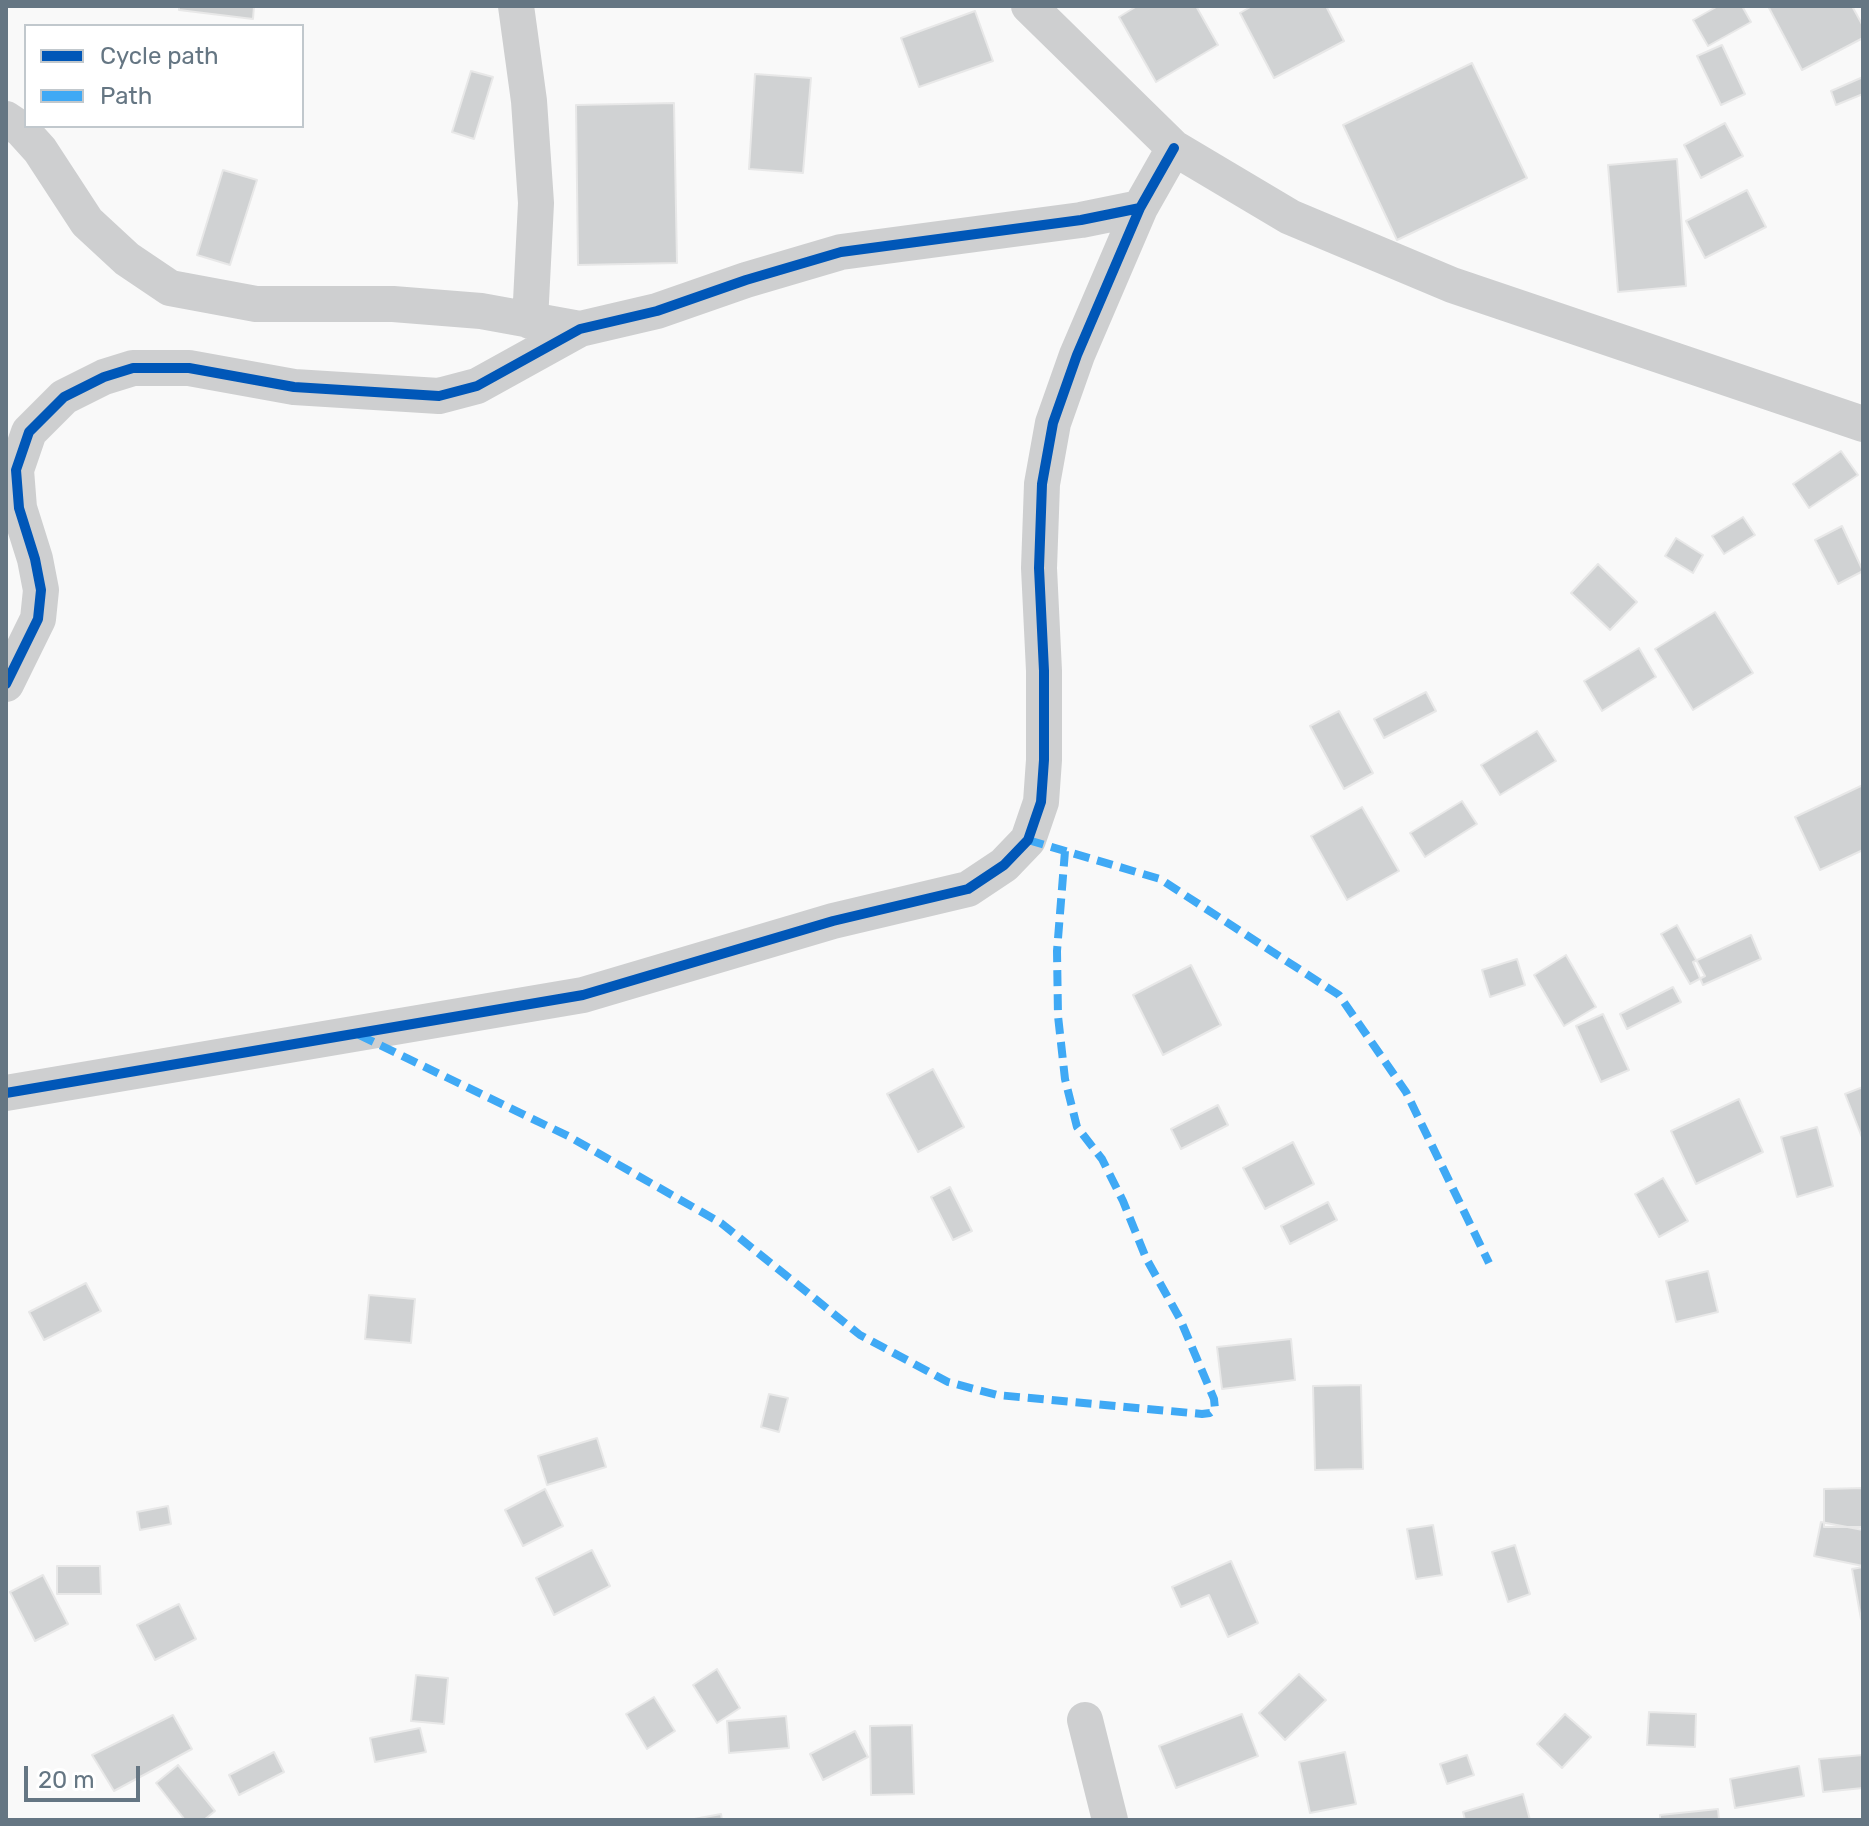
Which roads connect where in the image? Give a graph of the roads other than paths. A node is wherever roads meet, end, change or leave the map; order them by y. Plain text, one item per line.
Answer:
1 (516, 6) edge
2 (1029, 6) edge
3 (6, 119) edge
4 (1174, 148) junction
5 (1140, 208) junction
6 (530, 321) junction
7 (580, 329) junction
8 (1863, 424) edge
9 (6, 684) edge
10 (6, 1093) edge
11 (1085, 1720) dead end
12 (1110, 1820) edge

1 - 6 street
2 - 4 street
3 - 6 street
4 - 5 street
4 - 8 street
5 - 7 street
5 - 10 street
6 - 7 street
7 - 9 street
11 - 12 street

